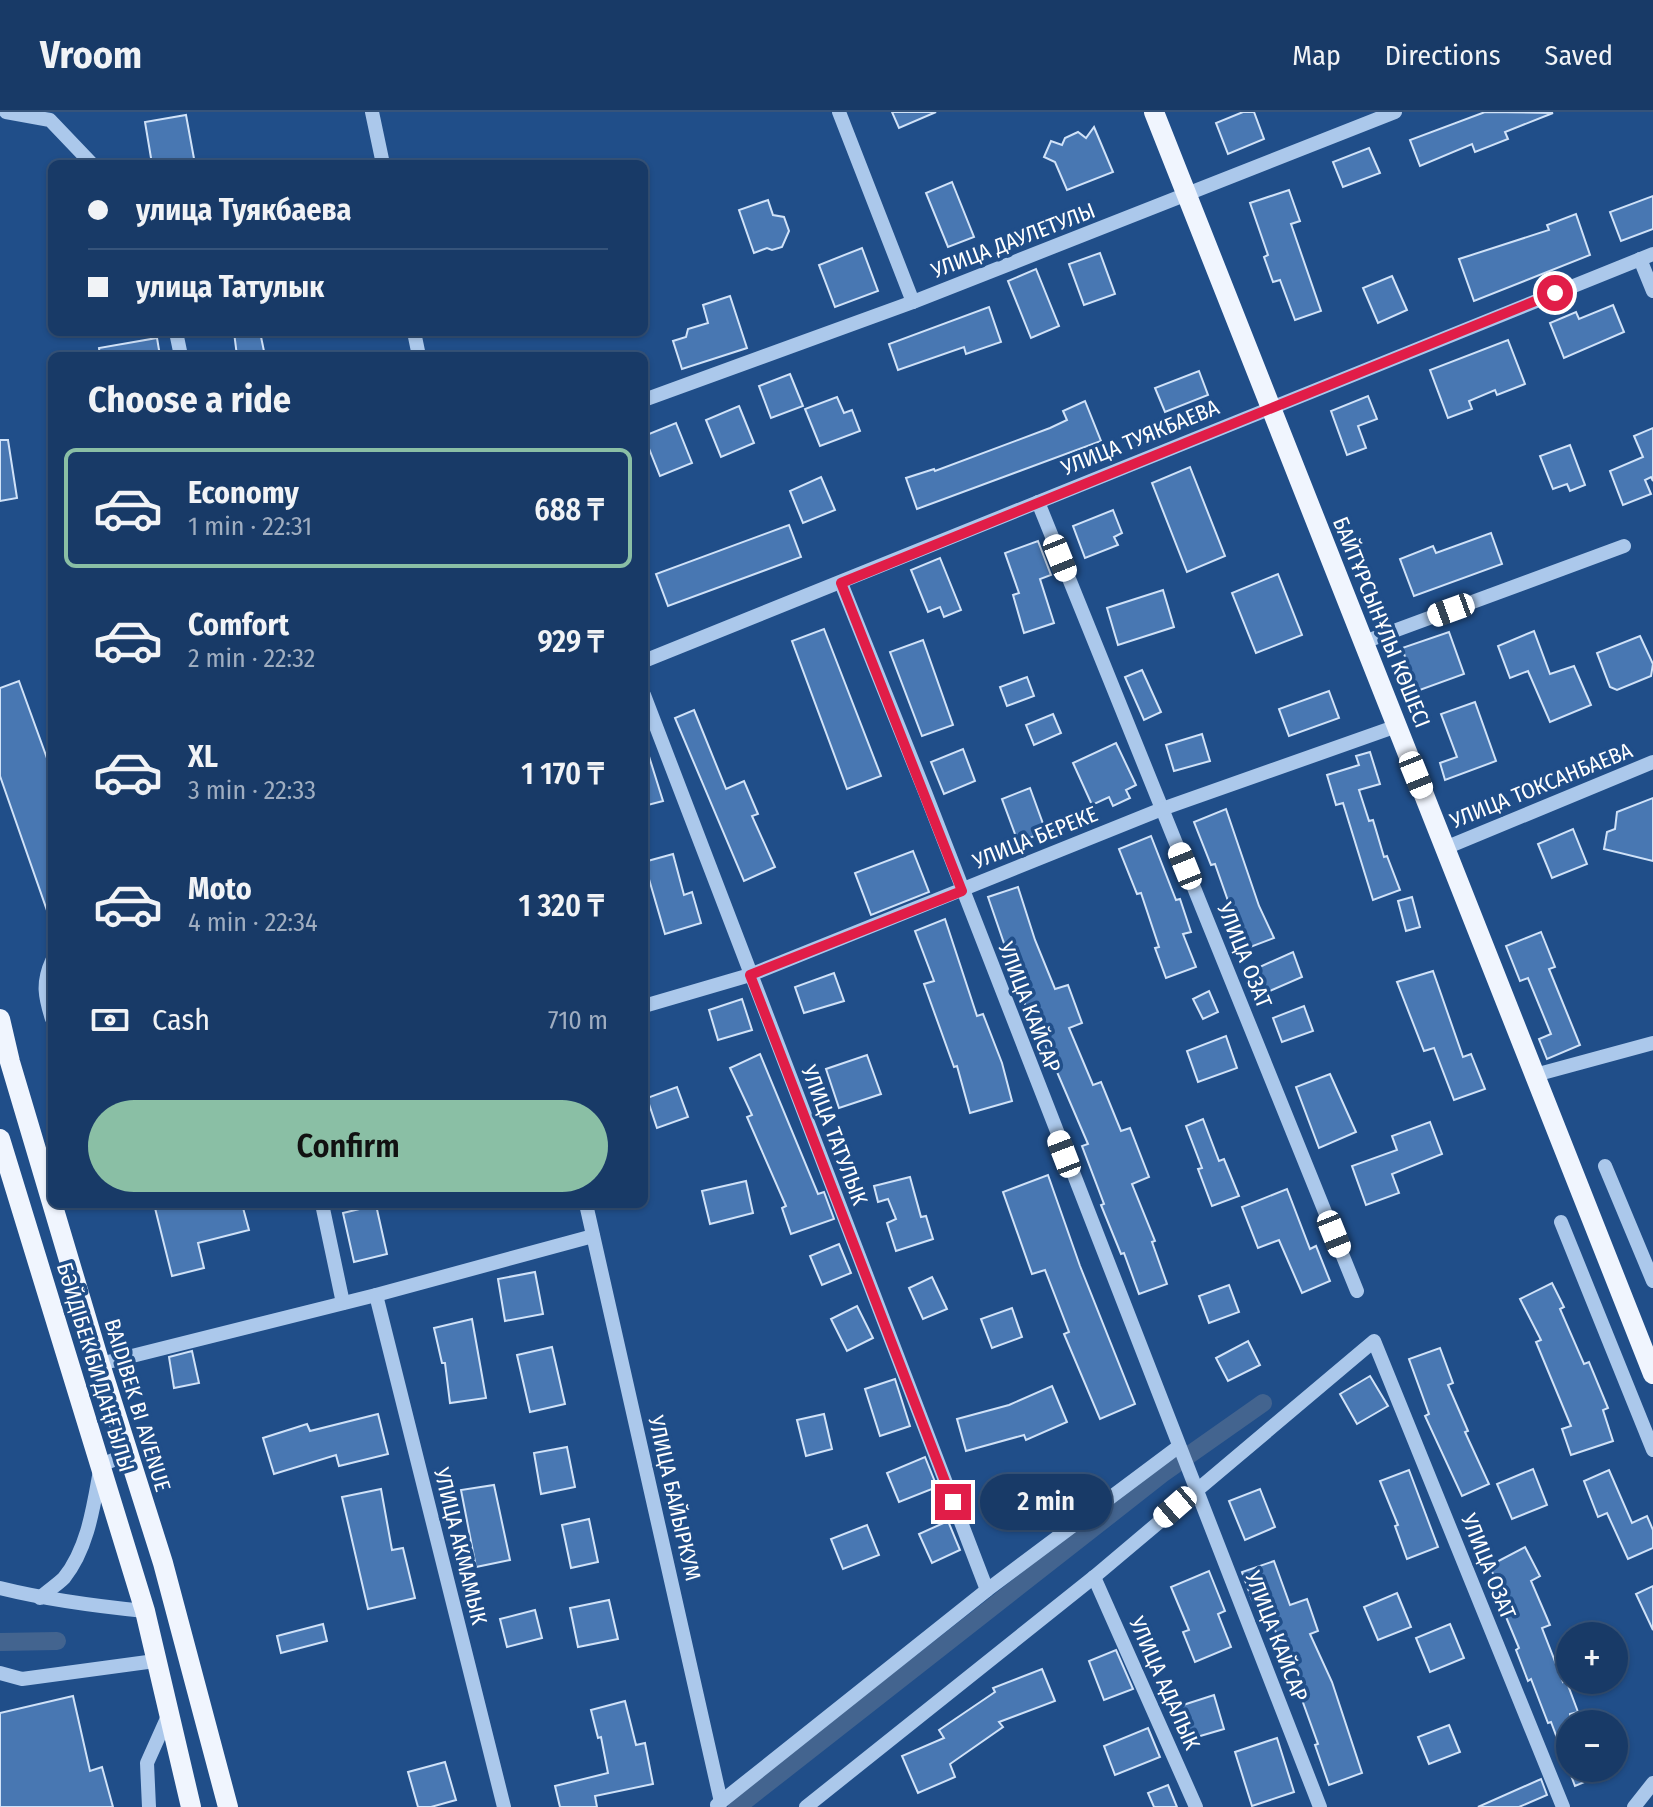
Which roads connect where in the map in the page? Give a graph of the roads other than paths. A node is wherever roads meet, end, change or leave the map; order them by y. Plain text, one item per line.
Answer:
1 (6, 112) edge
2 (372, 112) edge
3 (839, 112) edge
4 (1154, 112) edge
5 (1395, 112) edge
6 (88, 160) edge
7 (382, 160) edge
8 (1187, 196) junction
9 (1646, 256) edge
10 (1653, 291) edge
11 (913, 302) junction
12 (648, 399) edge
13 (1271, 408) junction
14 (1038, 502) junction
15 (1624, 546) dead end
16 (841, 583) junction
17 (1364, 642) junction
18 (648, 659) edge
19 (648, 706) edge
20 (1397, 726) junction
21 (1653, 762) edge
22 (1162, 809) junction
23 (1445, 848) junction
24 (962, 891) junction
25 (48, 970) edge
26 (750, 975) junction
27 (648, 1005) edge
28 (48, 1006) edge
29 (0, 1019) edge
30 (1653, 1043) edge
31 (1535, 1075) junction
32 (0, 1139) edge
33 (1605, 1166) dead end
34 (48, 1185) edge
35 (55, 1208) edge
36 (323, 1208) edge
37 (587, 1208) edge
38 (1561, 1222) dead end
39 (593, 1236) junction
40 (1653, 1281) edge
41 (1357, 1291) dead end
42 (376, 1295) junction
43 (343, 1303) junction
44 (100, 1364) junction
45 (1653, 1374) edge
46 (1178, 1447) junction
47 (1653, 1450) edge
48 (128, 1454) junction
49 (101, 1465) junction
50 (1194, 1486) junction
51 (1094, 1577) junction
52 (0, 1588) edge
53 (987, 1590) junction
54 (40, 1598) junction
55 (145, 1611) junction
56 (155, 1661) junction
57 (0, 1673) edge
58 (168, 1716) junction
59 (1653, 1783) edge
60 (718, 1804) edge
61 (149, 1807) edge
62 (191, 1807) edge
63 (228, 1807) edge
64 (504, 1807) edge
65 (806, 1807) edge
66 (1196, 1807) edge
67 (1320, 1807) edge
68 (1563, 1807) edge
69 (1634, 1807) edge

1 - 6 street
2 - 7 street
3 - 11 street
4 - 8 main road, БАЙТҰРСЫНҰЛЫ КӨШЕСІ
5 - 8 street, УЛИЦА ДАУЛЕТУЛЫ
8 - 11 street, УЛИЦА ДАУЛЕТУЛЫ
8 - 13 main road, БАЙТҰРСЫНҰЛЫ КӨШЕСІ
9 - 10 street
9 - 13 street, УЛИЦА ТУЯКБАЕВА
11 - 12 street, УЛИЦА ДАУЛЕТУЛЫ
13 - 14 street, УЛИЦА ТУЯКБАЕВА
13 - 17 main road, БАЙТҰРСЫНҰЛЫ КӨШЕСІ
14 - 16 street, УЛИЦА ТУЯКБАЕВА
14 - 22 street, УЛИЦА ОЗАТ
15 - 17 street
16 - 18 street, УЛИЦА ТУЯКБАЕВА
16 - 24 street, УЛИЦА КАЙСАР
17 - 20 main road, БАЙТҰРСЫНҰЛЫ КӨШЕСІ
19 - 26 street, УЛИЦА ТАТУЛЫК
20 - 22 street, УЛИЦА БЕРЕКЕ
20 - 23 main road, БАЙТҰРСЫНҰЛЫ КӨШЕСІ
21 - 23 street, УЛИЦА ТОКСАНБАЕВА
22 - 24 street, УЛИЦА БЕРЕКЕ
22 - 41 street, УЛИЦА ОЗАТ
23 - 31 main road, БАЙТҰРСЫНҰЛЫ КӨШЕСІ
24 - 26 street, УЛИЦА БЕРЕКЕ
24 - 46 street, УЛИЦА КАЙСАР
25 - 28 street
26 - 27 street, УЛИЦА БЕРЕКЕ
26 - 53 street, УЛИЦА ТАТУЛЫК
29 - 34 main road, BAIDIBEK BI AVENUE
30 - 31 street
31 - 45 main road, БАЙТҰРСЫНҰЛЫ КӨШЕСІ
32 - 49 main road, БӘЙДІБЕК БИ ДАҢҒЫЛЫ
33 - 40 street
35 - 44 main road, BAIDIBEK BI AVENUE
36 - 43 street
37 - 39 street, УЛИЦА БАЙЫРКУМ
38 - 47 street
39 - 42 street
39 - 60 street, УЛИЦА БАЙЫРКУМ
42 - 43 street
42 - 64 street, УЛИЦА АКМАМЫК
43 - 44 street
44 - 48 main road, BAIDIBEK BI AVENUE
46 - 50 street, УЛИЦА КАЙСАР
46 - 53 street
48 - 49 street
48 - 63 main road, BAIDIBEK BI AVENUE
49 - 54 street
49 - 55 main road, БӘЙДІБЕК БИ ДАҢҒЫЛЫ
50 - 51 street
50 - 67 street, УЛИЦА КАЙСАР
50 - 68 street, УЛИЦА ОЗАТ
51 - 65 street
51 - 66 street, УЛИЦА АДАЛЫК
52 - 54 street
53 - 60 street
54 - 55 street
55 - 56 main road, БӘЙДІБЕК БИ ДАҢҒЫЛЫ
56 - 57 street
56 - 58 main road, БӘЙДІБЕК БИ ДАҢҒЫЛЫ
58 - 61 street
58 - 62 main road, БӘЙДІБЕК БИ ДАҢҒЫЛЫ
59 - 69 street

